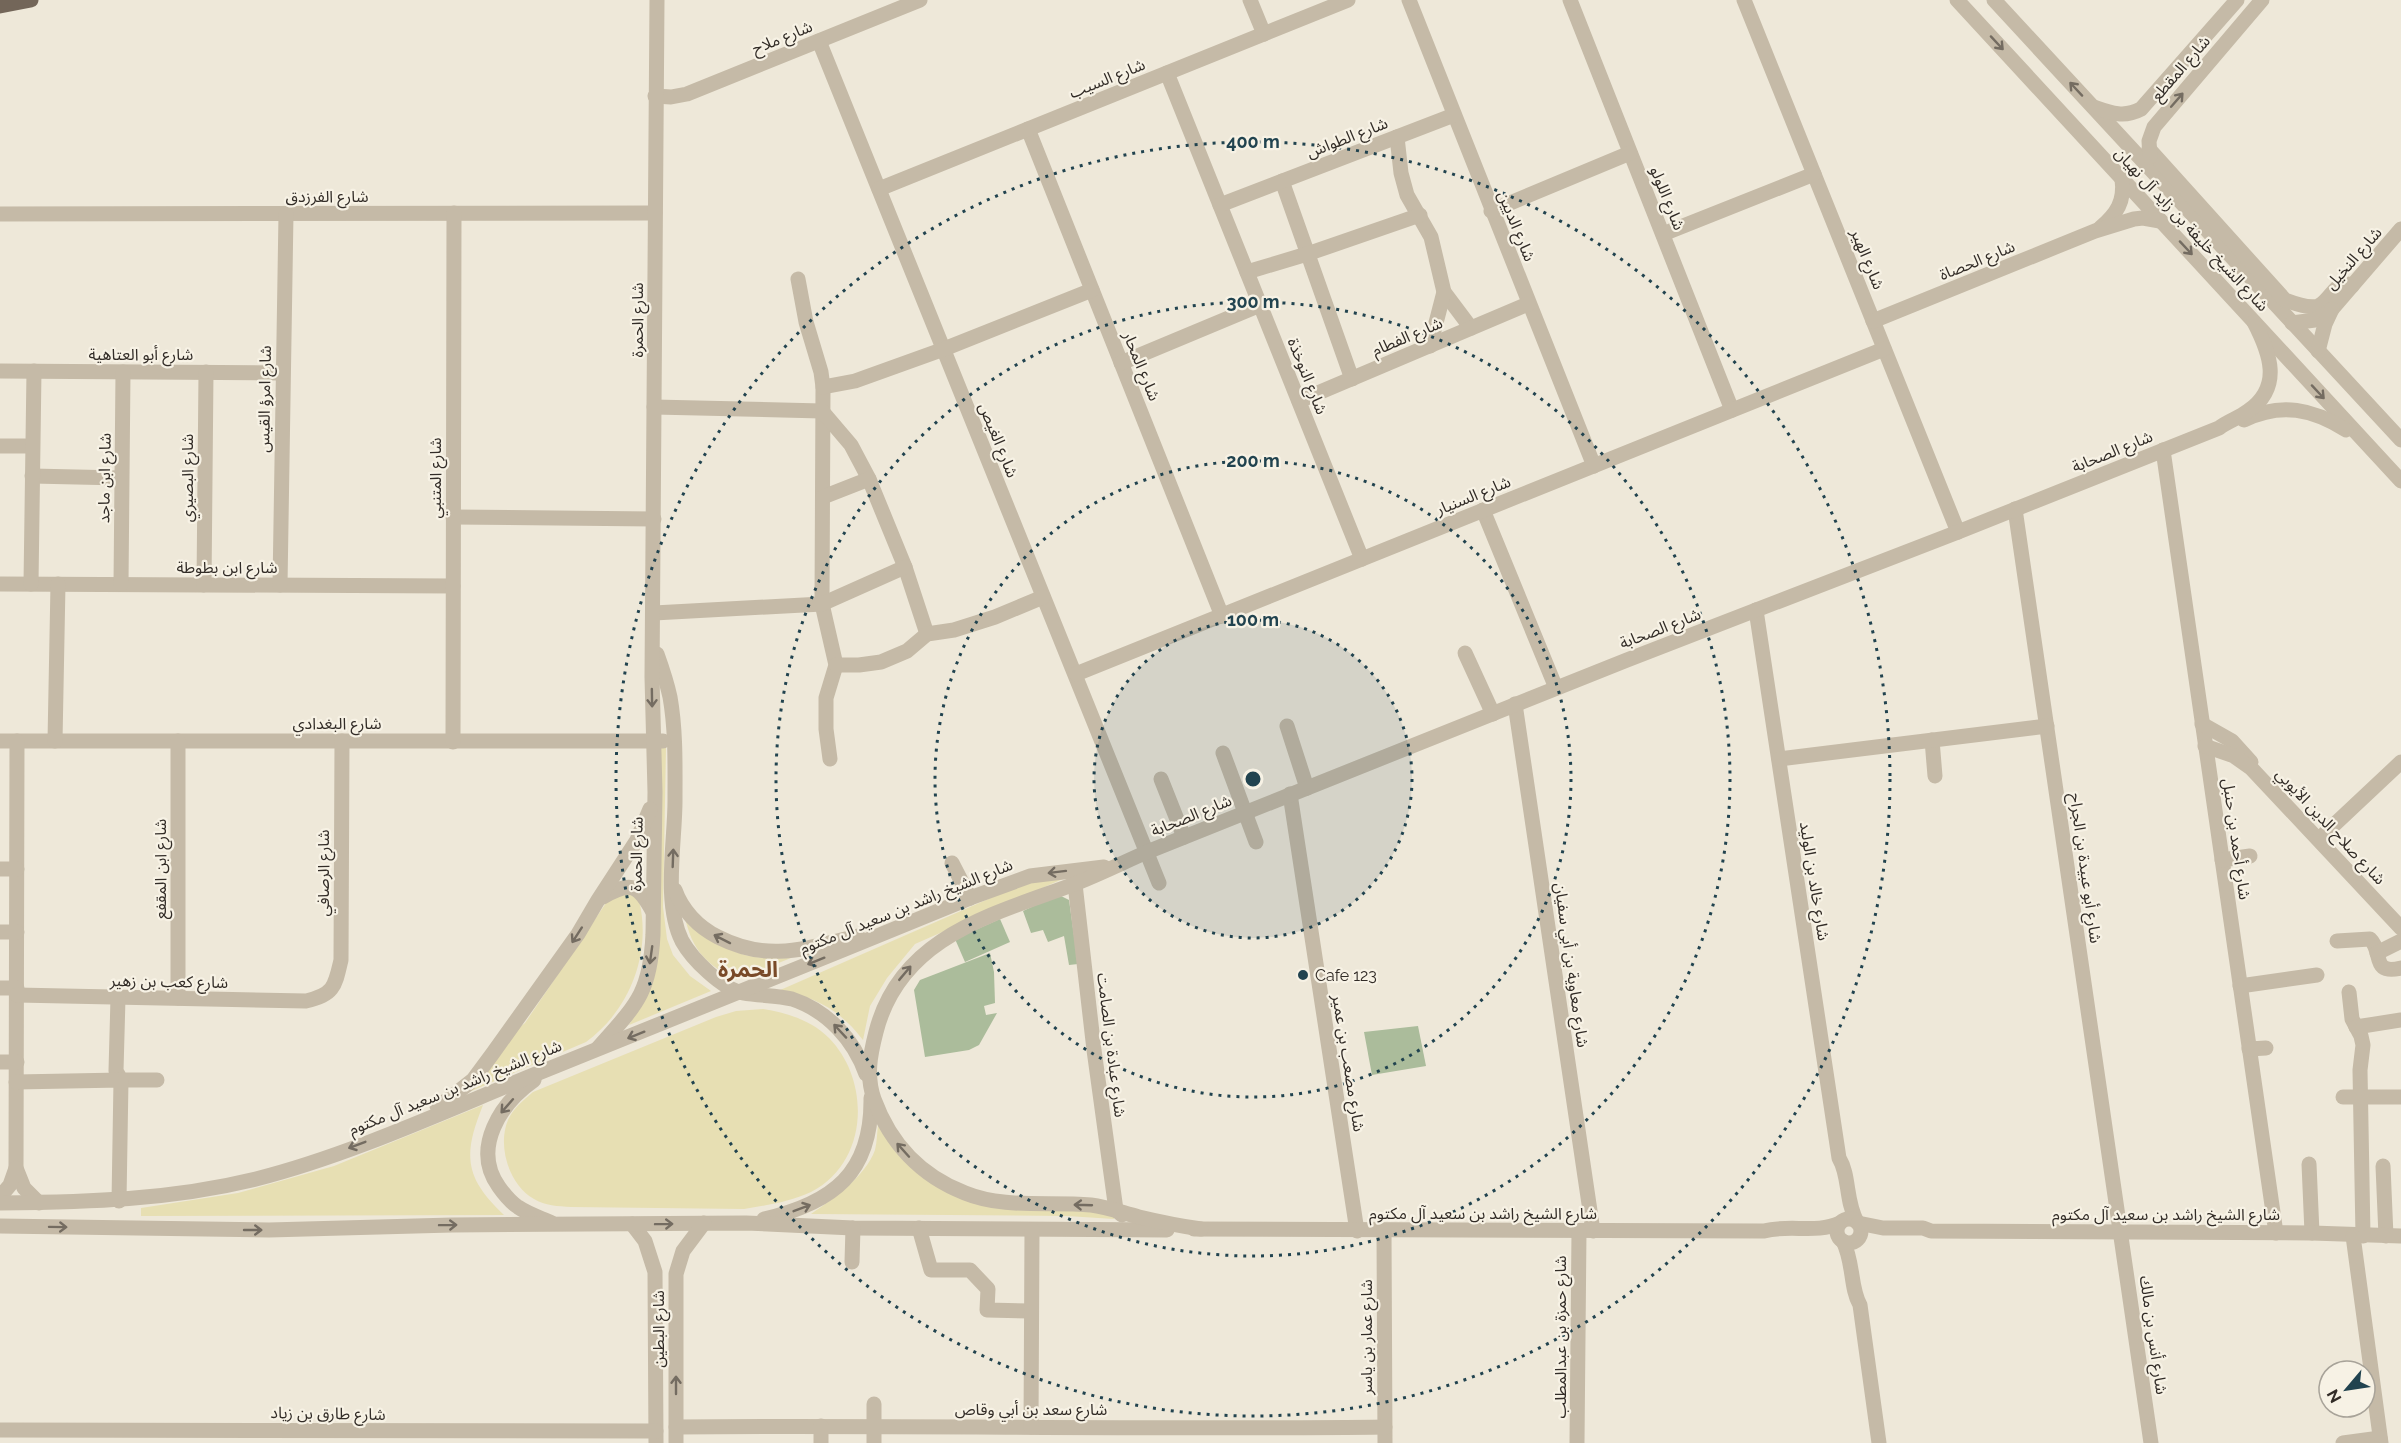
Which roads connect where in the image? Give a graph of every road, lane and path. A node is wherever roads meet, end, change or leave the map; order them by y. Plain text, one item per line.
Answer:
1 (31, 0) edge
2 (657, 0) edge
3 (920, 0) edge
4 (1250, 0) edge
5 (1348, 0) edge
6 (1409, 0) edge
7 (1570, 0) edge
8 (1744, 0) edge
9 (1957, 0) edge
10 (1994, 0) edge
11 (2237, 0) edge
12 (2262, 0) edge
13 (0, 6) edge
14 (1264, 34) junction
15 (819, 41) junction
16 (1167, 73) junction
17 (655, 96) junction
18 (2092, 106) junction
19 (1454, 116) junction
20 (1028, 129) junction
21 (1397, 137) junction
22 (2149, 149) junction
23 (1630, 153) junction
24 (2151, 170) junction
25 (1814, 174) junction
26 (2122, 179) junction
27 (1282, 181) junction
28 (879, 189) junction
29 (1220, 205) junction
30 (1491, 211) junction
31 (454, 213) junction
32 (655, 213) junction
33 (0, 214) edge
34 (286, 214) junction
35 (1420, 215) junction
36 (2160, 221) junction
37 (2401, 229) edge
38 (2095, 231) junction
39 (1663, 234) junction
40 (1307, 255) junction
41 (1247, 272) junction
42 (798, 279) dead end
43 (2352, 286) junction
44 (1092, 290) junction
45 (1444, 292) junction
46 (1528, 304) junction
47 (1260, 305) junction
48 (2332, 309) junction
49 (1873, 321) junction
50 (2254, 322) junction
51 (2292, 323) junction
52 (1471, 328) junction
53 (1430, 346) junction
54 (944, 349) junction
55 (1884, 349) junction
56 (2318, 351) junction
57 (1121, 363) junction
58 (0, 371) edge
59 (34, 371) junction
60 (123, 372) junction
61 (206, 372) junction
62 (282, 373) junction
63 (1352, 379) junction
64 (823, 387) junction
65 (1299, 401) junction
66 (654, 407) junction
67 (1732, 410) junction
68 (822, 411) junction
69 (2219, 428) junction
70 (2401, 440) edge
71 (2363, 441) junction
72 (0, 446) edge
73 (32, 446) junction
74 (2163, 450) junction
75 (1594, 466) junction
76 (32, 476) junction
77 (121, 478) junction
78 (868, 478) junction
79 (2401, 481) edge
80 (823, 497) junction
81 (2015, 509) junction
82 (1483, 510) junction
83 (453, 517) junction
84 (654, 519) junction
85 (1958, 532) junction
86 (1362, 559) junction
87 (905, 567) junction
88 (0, 584) edge
89 (31, 584) junction
90 (58, 584) junction
91 (121, 584) junction
92 (204, 585) junction
93 (280, 585) junction
94 (453, 586) junction
95 (1043, 597) junction
96 (822, 604) junction
97 (1756, 610) junction
98 (654, 613) junction
99 (1222, 616) junction
100 (927, 634) junction
101 (653, 639) junction
102 (1465, 653) dead end
103 (836, 664) junction
104 (1076, 674) junction
105 (1556, 688) junction
106 (1515, 704) junction
107 (1492, 714) junction
108 (2202, 724) junction
109 (1287, 726) dead end
110 (2047, 726) junction
111 (1932, 740) junction
112 (0, 741) edge
113 (17, 741) junction
114 (55, 741) junction
115 (178, 741) junction
116 (342, 741) junction
117 (674, 741) junction
118 (453, 742) junction
119 (653, 742) junction
120 (2205, 746) junction
121 (1223, 753) dead end
122 (2234, 756) junction
123 (830, 759) dead end
124 (1779, 759) junction
125 (2401, 762) edge
126 (2209, 774) junction
127 (2259, 775) junction
128 (1935, 777) dead end
129 (1161, 779) dead end
130 (1306, 788) junction
131 (655, 792) junction
132 (1290, 794) junction
133 (1246, 812) junction
134 (1184, 837) junction
135 (2319, 839) junction
136 (1256, 842) dead end
137 (1147, 852) junction
138 (2250, 856) dead end
139 (2222, 860) junction
140 (952, 863) dead end
141 (1116, 866) junction
142 (0, 869) edge
143 (17, 869) junction
144 (672, 883) junction
145 (1159, 883) dead end
146 (1075, 884) junction
147 (970, 898) junction
148 (598, 900) junction
149 (654, 913) junction
150 (902, 926) junction
151 (2401, 928) edge
152 (0, 932) edge
153 (17, 932) junction
154 (2337, 941) dead end
155 (2401, 941) edge
156 (2377, 953) junction
157 (2401, 968) edge
158 (2317, 975) dead end
159 (2240, 986) junction
160 (0, 988) edge
161 (16, 991) junction
162 (740, 992) junction
163 (2349, 992) dead end
164 (118, 998) junction
165 (178, 998) junction
166 (321, 998) joint
167 (2401, 1020) edge
168 (2356, 1027) junction
169 (2266, 1048) dead end
170 (2249, 1049) junction
171 (596, 1050) junction
172 (0, 1062) edge
173 (17, 1062) junction
174 (551, 1068) junction
175 (121, 1080) junction
176 (158, 1080) dead end
177 (16, 1082) junction
178 (870, 1088) junction
179 (2401, 1096) edge
180 (2343, 1097) dead end
181 (2362, 1097) junction
182 (392, 1132) junction
183 (1839, 1158) junction
184 (2309, 1164) dead end
185 (2383, 1166) dead end
186 (16, 1168) junction
187 (0, 1197) edge
188 (119, 1201) junction
189 (0, 1203) edge
190 (39, 1203) junction
191 (1116, 1210) junction
192 (1858, 1222) junction
193 (704, 1223) junction
194 (746, 1223) junction
195 (1841, 1223) junction
196 (632, 1224) junction
197 (556, 1225) junction
198 (0, 1226) edge
199 (853, 1228) junction
200 (919, 1228) junction
201 (1201, 1229) junction
202 (1032, 1230) junction
203 (1114, 1230) junction
204 (1357, 1231) junction
205 (1384, 1231) junction
206 (1586, 1231) junction
207 (1764, 1231) junction
208 (1931, 1231) junction
209 (2121, 1232) junction
210 (2276, 1233) junction
211 (2312, 1233) junction
212 (2358, 1236) junction
213 (2393, 1236) edge
214 (1850, 1240) junction
215 (852, 1262) dead end
216 (1031, 1311) junction
217 (874, 1404) dead end
218 (821, 1426) junction
219 (874, 1426) junction
220 (676, 1427) junction
221 (1031, 1427) junction
222 (1385, 1427) junction
223 (0, 1430) edge
224 (1201, 1436) edge
225 (240, 1437) edge
226 (380, 1437) edge
227 (656, 1437) edge
228 (2381, 1440) edge
229 (676, 1443) edge
230 (820, 1443) edge
231 (874, 1443) edge
232 (1385, 1443) edge
233 (1577, 1443) edge
234 (1879, 1443) edge
235 (2151, 1443) edge
236 (2343, 1443) edge

1 - 13 main road
2 - 17 street, شارع الحمرة
3 - 15 street, شارع ملاح
4 - 14 street
5 - 14 street, شارع السيب
6 - 19 street, شارع الديين
7 - 23 street, شارع اللولو
8 - 25 street, شارع الهير
9 -> 26 street, شارع الشيخ خليفة بن زايد آل نهيان
18 -> 10 street, شارع الشيخ خليفة بن زايد آل نهيان
11 - 18 street, شارع المقطع
22 -> 12 street, شارع المقطع
14 - 16 street, شارع السيب
15 - 17 street, شارع ملاح
15 - 28 street, شارع الغيص
16 - 20 street, شارع السيب
16 - 29 street, شارع النوخذة
17 - 32 street, شارع الحمرة
18 - 24 street, شارع الشيخ خليفة بن زايد آل نهيان
19 - 21 street, شارع الطواش
19 - 30 street, شارع الديين
20 - 28 street, شارع السيب
20 - 44 street, شارع المحار
21 - 27 street, شارع الطواش
21 - 35 street
22 - 24 street, شارع المقطع
22 - 43 street
23 - 30 street
23 - 39 street, شارع اللولو
24 - 51 street, شارع الشيخ خليفة بن زايد آل نهيان
25 - 39 street
25 - 49 street, شارع الهير
26 - 36 street, شارع الشيخ خليفة بن زايد آل نهيان
26 - 38 street, شارع الحصاة
27 - 29 street, شارع الطواش
27 - 40 street
28 - 54 street, شارع الغيص
29 - 41 street, شارع النوخذة
30 - 46 street, شارع الديين
31 - 32 street, شارع الفرزدق
31 - 34 street, شارع الفرزدق
31 - 83 street, شارع المتنبي
32 - 66 street, شارع الحمرة
33 - 34 street, شارع الفرزدق
34 - 62 street, شارع امرؤ القيس
35 - 40 street
35 - 45 street
36 - 38 street, شارع الحصاة
36 -> 50 street, شارع الشيخ خليفة بن زايد آل نهيان
37 - 43 street, شارع النخيل
38 - 49 street, شارع الحصاة
39 - 67 street, شارع اللولو
40 - 41 street
40 - 63 street
41 - 47 street, شارع النوخذة
42 - 64 street
43 - 48 street, شارع النخيل
44 - 54 street
44 - 57 street, شارع المحار
45 - 52 street
45 - 53 street
46 - 52 street, شارع الفطام
46 - 75 street, شارع الديين
47 - 57 street
47 - 65 street, شارع النوخذة
48 - 51 street, شارع النخيل
48 - 56 street, شارع النخيل
49 - 55 street, شارع الهير
50 - 69 street, شارع الصحابة
50 -> 71 street, شارع الشيخ خليفة بن زايد آل نهيان
51 - 56 street, شارع الشيخ خليفة بن زايد آل نهيان
52 - 53 street, شارع الفطام
53 - 63 street, شارع الفطام
54 - 64 street
54 - 95 street, شارع الغيص
55 - 67 street, شارع السنيار
55 - 85 street, شارع الهير
56 - 70 street, شارع الشيخ خليفة بن زايد آل نهيان
57 - 99 street, شارع المحار
58 - 59 street, شارع أبو العتاهية
59 - 60 street, شارع أبو العتاهية
59 - 73 street
60 - 61 street, شارع أبو العتاهية
60 - 77 street, شارع ابن ماجد
61 - 62 street, شارع أبو العتاهية
61 - 92 street, شارع البصيري
62 - 93 street, شارع امرؤ القيس
63 - 65 street, شارع الفطام
64 - 68 street
65 - 86 street, شارع النوخذة
66 - 68 street
66 - 84 street, شارع الحمرة
67 - 75 street, شارع السنيار
68 - 78 street
68 - 80 street
69 - 71 street, شارع الصحابة
69 - 74 street, شارع الصحابة
71 - 79 street, شارع الشيخ خليفة بن زايد آل نهيان
72 - 73 street
73 - 76 street
74 - 81 street, شارع الصحابة
74 - 108 street, شارع أحمد بن حنبل
75 - 82 street, شارع السنيار
76 - 77 street
76 - 89 street
77 - 91 street, شارع ابن ماجد
78 - 80 street
78 - 87 street
80 - 96 street
81 - 85 street, شارع الصحابة
81 - 110 street, شارع أبو عبيدة بن الجراح
82 - 86 street, شارع السنيار
82 - 105 street
83 - 84 street
83 - 94 street, شارع المتنبي
84 - 98 street, شارع الحمرة
85 - 97 street, شارع الصحابة
86 - 99 street, شارع السنيار
87 - 96 street
87 - 100 street
88 - 89 street, شارع ابن بطوطة
89 - 90 street, شارع ابن بطوطة
90 - 91 street, شارع ابن بطوطة
90 - 114 street
91 - 92 street, شارع ابن بطوطة
92 - 93 street, شارع ابن بطوطة
93 - 94 street, شارع ابن بطوطة
94 - 118 street, شارع المتنبي
95 - 100 street
95 - 104 street, شارع الغيص
96 - 98 street
96 - 103 street
97 - 105 street, شارع الصحابة
97 - 124 street, شارع خالد بن الوليد
98 - 101 street, شارع الحمرة
99 - 104 street, شارع السنيار
100 - 103 street
101 - 117 street, شارع الحمرة
101 -> 119 street, شارع الحمرة
102 - 107 street
103 - 123 street
104 - 137 street, شارع الغيص
105 - 106 street, شارع الصحابة
106 - 107 street, شارع الصحابة
106 - 206 street, شارع معاوية بن أبي سفيان
107 - 130 street, شارع الصحابة
108 - 120 street, شارع أحمد بن حنبل
108 - 127 street, شارع صلاح الدين الأيوبي
109 - 130 street
110 - 111 street
110 - 209 street, شارع أبو عبيدة بن الجراح
111 - 124 street
111 - 128 street
112 - 113 street, شارع البغدادي
113 - 114 street, شارع البغدادي
113 - 143 street
114 - 115 street, شارع البغدادي
115 - 116 street, شارع البغدادي
115 - 165 street, شارع ابن المقفع
116 - 118 street, شارع البغدادي
116 - 166 street, شارع الرصافي
117 - 119 street, شارع البغدادي
144 -> 117 street, شارع الحمرة
118 - 119 street, شارع البغدادي
119 - 131 street, شارع الحمرة
120 - 122 street, شارع صلاح الدين الأيوبي
120 - 126 street, شارع أحمد بن حنبل
121 - 133 street
122 - 126 street
122 - 127 street, شارع صلاح الدين الأيوبي
124 - 183 street, شارع خالد بن الوليد
125 - 135 street
126 - 139 street, شارع أحمد بن حنبل
127 - 135 street, شارع صلاح الدين الأيوبي
129 - 134 street
130 - 132 street, شارع الصحابة
131 - 148 street
131 - 149 street, شارع الحمرة
132 - 133 street, شارع الصحابة
132 - 204 street, شارع مصعب بن عمير
133 - 134 street, شارع الصحابة
133 - 136 street
134 - 137 street, شارع الصحابة
135 - 151 street, شارع صلاح الدين الأيوبي
137 - 141 street, شارع الصحابة
137 - 145 street, شارع الغيص
138 - 139 street
139 - 159 street, شارع أحمد بن حنبل
140 - 147 street
141 - 146 street, شارع الشيخ راشد بن سعيد آل مكتوم
141 -> 147 street, شارع الشيخ راشد بن سعيد آل مكتوم
142 - 143 street
143 - 153 street
150 -> 144 street
144 - 162 street, شارع الحمرة
178 -> 146 street, شارع الشيخ راشد بن سعيد آل مكتوم
146 - 191 street, شارع عبادة بن الصامت
147 - 150 street, شارع الشيخ راشد بن سعيد آل مكتوم
148 - 149 street
148 -> 182 street
149 -> 171 street, شارع الحمرة
150 -> 162 street, شارع الشيخ راشد بن سعيد آل مكتوم
152 - 153 street
153 - 161 street
154 - 156 street
155 - 156 street
156 - 157 street
158 - 159 street
159 - 170 street, شارع أحمد بن حنبل
160 - 161 street, شارع كعب بن زهير
161 - 164 street, شارع كعب بن زهير
161 - 173 street
162 -> 171 street, شارع الشيخ راشد بن سعيد آل مكتوم
178 -> 162 street
163 - 168 street
164 - 165 street, شارع كعب بن زهير
164 - 175 street
165 - 166 street, شارع كعب بن زهير
167 - 168 street
168 - 181 street
169 - 170 street
170 - 210 street, شارع أحمد بن حنبل
171 - 174 street, شارع الشيخ راشد بن سعيد آل مكتوم
172 - 173 street
173 - 177 street
174 - 182 street, شارع الشيخ راشد بن سعيد آل مكتوم
174 -> 197 street
175 - 176 street
175 - 177 street
175 - 188 street
177 - 186 street
191 -> 178 street, شارع الشيخ راشد بن سعيد آل مكتوم
194 -> 178 street
179 - 181 street
180 - 181 street
181 - 212 street
182 -> 188 street, شارع الشيخ راشد بن سعيد آل مكتوم
183 - 192 street, شارع خالد بن الوليد
183 - 195 street, شارع خالد بن الوليد
184 - 211 street
185 - 213 street
186 - 187 street
186 - 190 street
188 - 190 street, شارع الشيخ راشد بن سعيد آل مكتوم
189 - 190 street, شارع الشيخ راشد بن سعيد آل مكتوم
191 - 201 street, شارع الشيخ راشد بن سعيد آل مكتوم
191 - 203 street, شارع عبادة بن الصامت
192 - 195 street
192 - 208 street, شارع الشيخ راشد بن سعيد آل مكتوم
192 - 214 street
193 - 194 street, شارع الشيخ راشد بن سعيد آل مكتوم
196 -> 193 street, شارع الشيخ راشد بن سعيد آل مكتوم
220 -> 193 street, شارع البطين
194 - 199 street, شارع الشيخ راشد بن سعيد آل مكتوم
195 - 207 street, شارع الشيخ راشد بن سعيد آل مكتوم
195 - 214 street
196 - 197 street, شارع الشيخ راشد بن سعيد آل مكتوم
196 - 227 street, شارع البطين
198 -> 197 street, شارع الشيخ راشد بن سعيد آل مكتوم
199 - 200 street, شارع الشيخ راشد بن سعيد آل مكتوم
199 - 215 street
200 - 202 street, شارع الشيخ راشد بن سعيد آل مكتوم
200 - 216 street
201 - 203 street, شارع الشيخ راشد بن سعيد آل مكتوم
201 - 204 street, شارع الشيخ راشد بن سعيد آل مكتوم
202 - 203 street, شارع الشيخ راشد بن سعيد آل مكتوم
202 - 216 street
204 - 205 street, شارع الشيخ راشد بن سعيد آل مكتوم
205 - 206 street, شارع الشيخ راشد بن سعيد آل مكتوم
205 - 222 street, شارع عمار بن ياسر
206 - 207 street, شارع الشيخ راشد بن سعيد آل مكتوم
206 - 233 street, شارع حمزة بن عبدالمطلب
207 - 214 street, شارع الشيخ راشد بن سعيد آل مكتوم
208 - 209 street, شارع الشيخ راشد بن سعيد آل مكتوم
208 - 214 street, شارع الشيخ راشد بن سعيد آل مكتوم
209 - 210 street, شارع الشيخ راشد بن سعيد آل مكتوم
209 - 235 street, شارع أنس بن مالك
210 - 211 street, شارع الشيخ راشد بن سعيد آل مكتوم
211 - 212 street, شارع الشيخ راشد بن سعيد آل مكتوم
212 - 213 street, شارع الشيخ راشد بن سعيد آل مكتوم
212 - 228 street
214 - 234 street
216 - 221 street
217 - 219 street
218 - 219 street, شارع سعد بن أبي وقاص
218 - 220 street, شارع سعد بن أبي وقاص
218 - 230 street
219 - 221 street, شارع سعد بن أبي وقاص
219 - 231 street
220 - 229 street, شارع البطين
221 - 224 street, شارع سعد بن أبي وقاص
222 - 224 street, شارع سعد بن أبي وقاص
222 - 232 street, شارع عمار بن ياسر
223 - 225 street, شارع طارق بن زياد
225 - 226 street, شارع طارق بن زياد
226 - 227 street, شارع طارق بن زياد
228 - 236 street

